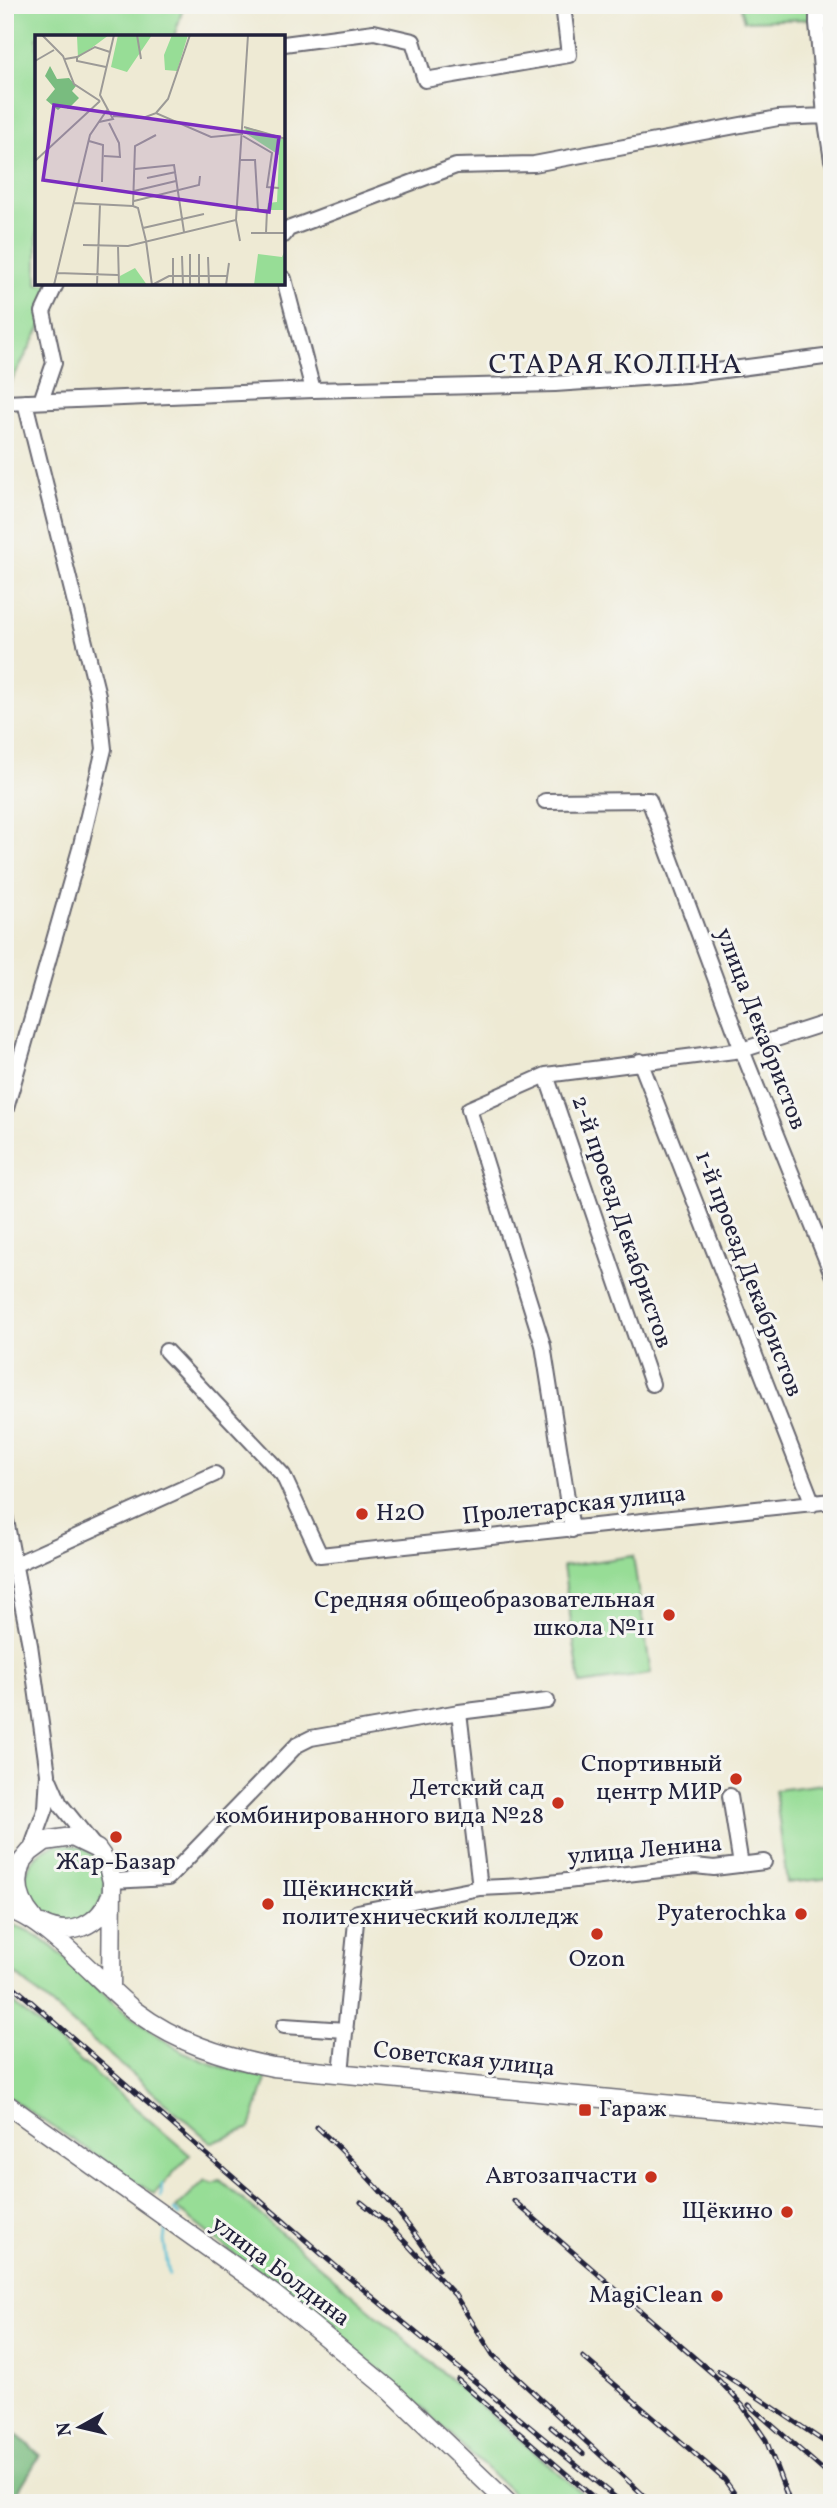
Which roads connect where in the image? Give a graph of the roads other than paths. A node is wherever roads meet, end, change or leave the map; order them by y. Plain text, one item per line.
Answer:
1 (564, 5) edge
2 (817, 5) edge
3 (825, 22) edge
4 (285, 44) edge
5 (825, 116) junction
6 (832, 160) edge
7 (285, 234) edge
8 (285, 283) edge
9 (56, 285) edge
10 (832, 356) edge
11 (313, 390) junction
12 (41, 401) junction
13 (25, 402) junction
14 (5, 403) edge
15 (544, 801) dead end
16 (832, 1021) edge
17 (742, 1050) junction
18 (640, 1061) junction
19 (546, 1075) junction
20 (5, 1112) edge
21 (832, 1274) edge
22 (166, 1351) dead end
23 (652, 1384) dead end
24 (215, 1474) dead end
25 (832, 1502) edge
26 (813, 1504) junction
27 (5, 1515) edge
28 (572, 1530) junction
29 (16, 1564) junction
30 (547, 1701) dead end
31 (458, 1712) junction
32 (48, 1774) junction
33 (730, 1796) dead end
34 (97, 1849) junction
35 (27, 1855) junction
36 (764, 1863) dead end
37 (741, 1865) junction
38 (5, 1882) edge
39 (112, 1886) junction
40 (480, 1888) junction
41 (5, 1909) edge
42 (37, 1921) junction
43 (111, 1990) junction
44 (284, 2026) dead end
45 (346, 2031) junction
46 (341, 2073) junction
47 (5, 2103) edge
48 (832, 2120) edge
49 (508, 2503) edge

1 - 4 street
2 - 3 street
3 - 5 street
5 - 6 street
5 - 7 street
8 - 11 street
9 - 12 street
10 - 11 street
11 - 12 street
12 - 13 street
13 - 14 street
13 - 20 street
15 - 17 street, улица Декабристов
16 - 17 street
17 - 18 street
17 - 21 street, улица Декабристов
18 - 19 street
18 - 26 street, 1-й проезд Декабристов
19 - 23 street, 2-й проезд Декабристов
19 - 28 street
22 - 28 street, Пролетарская улица
24 - 29 street
25 - 26 street, Пролетарская улица
26 - 28 street, Пролетарская улица
27 - 29 street
29 - 32 street
30 - 31 street
31 - 39 street
31 - 40 street
32 - 34 street
32 - 35 street
33 - 37 street
34 - 35 main road
34 - 39 main road
35 - 38 main road
35 - 42 main road
36 - 37 street, улица Ленина
37 - 40 street, улица Ленина
39 - 42 main road
39 - 43 main road
40 - 45 street, улица Ленина
41 - 42 main road
42 - 43 main road, Советская улица
43 - 46 main road, Советская улица
44 - 45 street
45 - 46 street, улица Ленина
46 - 48 main road, Советская улица
47 - 49 main road, улица Болдина

